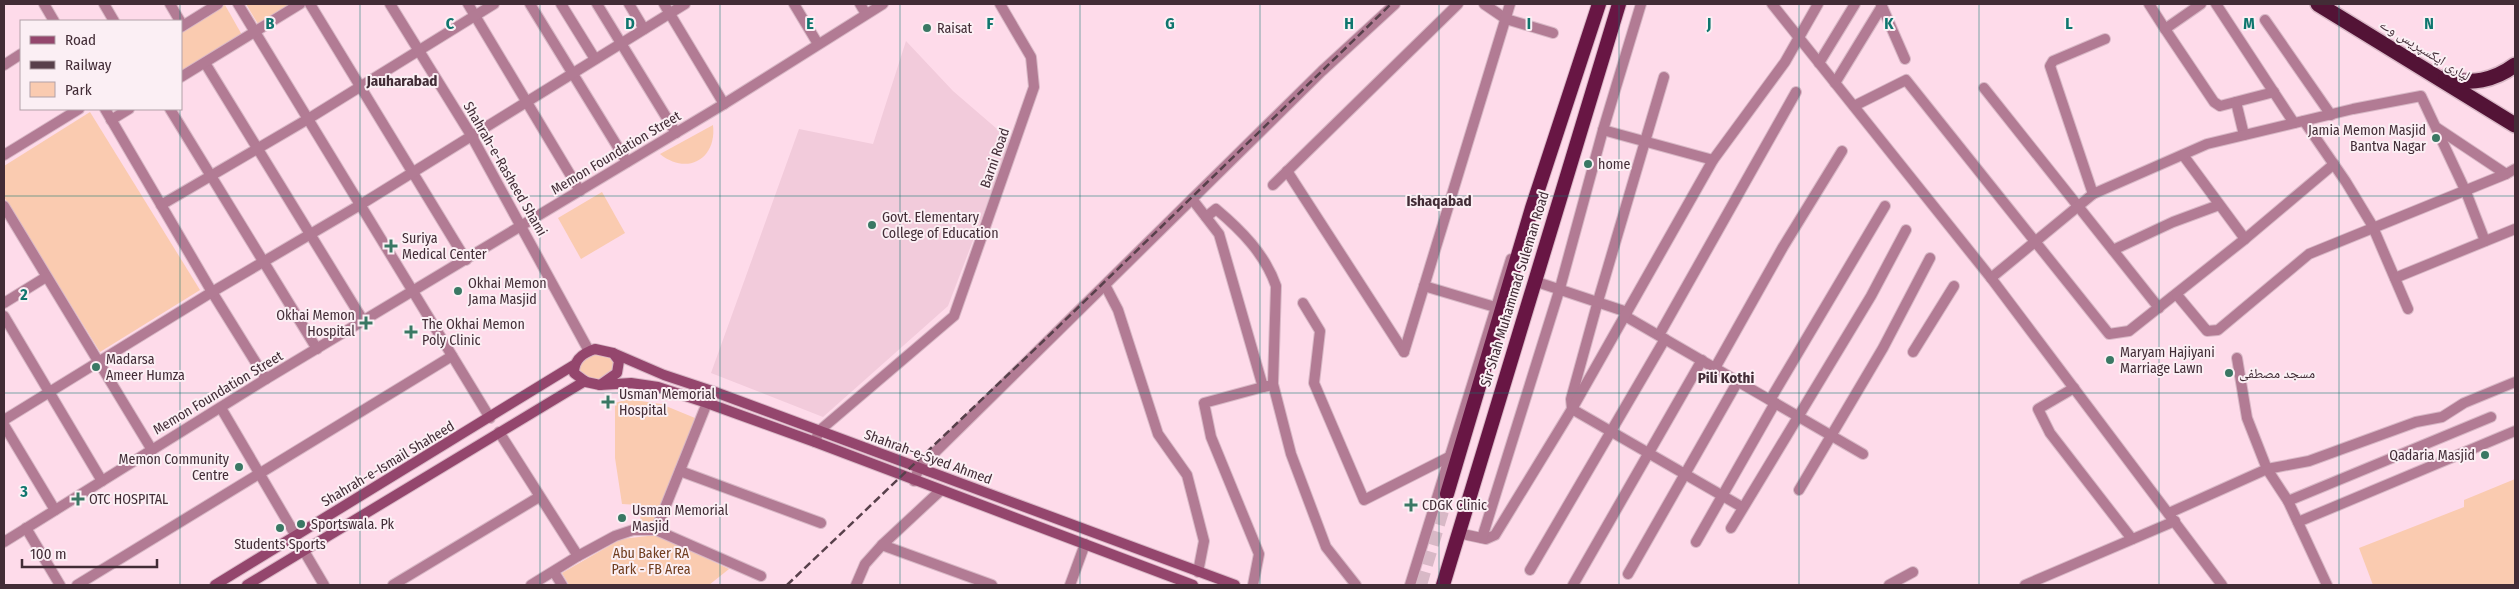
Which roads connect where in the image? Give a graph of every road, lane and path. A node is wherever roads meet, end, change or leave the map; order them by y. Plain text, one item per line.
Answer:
1 (44, 4) edge
2 (104, 4) edge
3 (170, 4) edge
4 (218, 4) edge
5 (238, 4) edge
6 (300, 4) edge
7 (310, 4) edge
8 (390, 4) edge
9 (468, 4) edge
10 (494, 4) edge
11 (530, 4) edge
12 (561, 4) edge
13 (597, 4) edge
14 (629, 4) edge
15 (685, 4) edge
16 (794, 4) edge
17 (860, 4) edge
18 (883, 4) edge
19 (1000, 4) edge
20 (1395, 4) edge
21 (1458, 4) edge
22 (1484, 4) edge
23 (1510, 4) edge
24 (1599, 4) edge
25 (1619, 4) edge
26 (1641, 4) edge
27 (1772, 4) edge
28 (1818, 4) edge
29 (1855, 4) edge
30 (2149, 4) edge
31 (2201, 4) edge
32 (2216, 4) edge
33 (2318, 4) edge
34 (1881, 5) edge
35 (667, 8) edge
36 (866, 14) junction
37 (475, 16) junction
38 (1506, 18) junction
39 (53, 20) edge
40 (113, 20) edge
41 (180, 20) edge
42 (2265, 20) dead end
43 (182, 24) edge
44 (644, 28) junction
45 (2165, 29) junction
46 (256, 32) junction
47 (1553, 33) dead end
48 (1799, 38) junction
49 (2104, 40) dead end
50 (620, 43) junction
51 (818, 44) junction
52 (418, 50) junction
53 (20, 55) edge
54 (596, 58) junction
55 (1905, 59) dead end
56 (205, 63) junction
57 (1819, 63) junction
58 (4, 65) edge
59 (2515, 65) edge
60 (2427, 69) junction
61 (572, 73) junction
62 (182, 76) edge
63 (1664, 77) dead end
64 (1835, 83) junction
65 (361, 86) junction
66 (1984, 88) dead end
67 (1796, 92) dead end
68 (2274, 92) junction
69 (527, 100) junction
70 (2236, 102) junction
71 (724, 104) junction
72 (1854, 106) junction
73 (77, 110) edge
74 (106, 110) edge
75 (128, 110) edge
76 (171, 110) edge
77 (2331, 114) junction
78 (308, 119) junction
79 (111, 120) junction
80 (2299, 122) junction
81 (2515, 125) edge
82 (2436, 127) junction
83 (1603, 130) junction
84 (676, 133) junction
85 (471, 135) junction
86 (2244, 135) junction
87 (1646, 141) junction
88 (257, 148) junction
89 (1842, 151) dead end
90 (2183, 154) junction
91 (4, 156) edge
92 (1713, 160) junction
93 (627, 162) junction
94 (2334, 164) junction
95 (2515, 168) edge
96 (413, 171) junction
97 (1287, 171) junction
98 (2506, 174) junction
99 (211, 176) junction
100 (1273, 185) dead end
101 (580, 190) junction
102 (2466, 192) junction
103 (2093, 194) junction
104 (1192, 199) junction
105 (161, 205) junction
106 (360, 205) junction
107 (2219, 205) junction
108 (4, 206) edge
109 (1885, 206) dead end
110 (2078, 206) junction
111 (1532, 208) junction
112 (1206, 217) junction
113 (522, 225) junction
114 (2515, 229) edge
115 (1906, 230) dead end
116 (2374, 230) junction
117 (310, 234) junction
118 (2245, 239) junction
119 (2485, 241) junction
120 (2035, 242) junction
121 (2113, 250) junction
122 (1930, 258) dead end
123 (466, 260) junction
124 (264, 262) junction
125 (46, 277) junction
126 (1991, 278) junction
127 (2394, 278) junction
128 (1534, 281) junction
129 (1105, 285) junction
130 (1424, 286) junction
131 (1954, 286) dead end
132 (1560, 288) junction
133 (212, 292) junction
134 (414, 292) junction
135 (2177, 295) junction
136 (1598, 301) junction
137 (4, 303) edge
138 (1303, 303) dead end
139 (1495, 307) junction
140 (2159, 308) junction
141 (2408, 309) dead end
142 (1626, 314) junction
143 (4, 316) edge
144 (364, 322) junction
145 (1662, 337) junction
146 (318, 349) junction
147 (589, 351) junction
148 (1913, 352) dead end
149 (613, 353) junction
150 (452, 356) junction
151 (2237, 358) dead end
152 (1702, 360) junction
153 (99, 361) junction
154 (574, 365) junction
155 (1715, 368) junction
156 (266, 379) junction
157 (1738, 381) junction
158 (585, 382) junction
159 (2515, 382) edge
160 (1273, 384) junction
161 (600, 385) junction
162 (1263, 387) junction
163 (2074, 388) junction
164 (51, 392) junction
165 (1772, 401) junction
166 (707, 403) junction
167 (221, 408) junction
168 (1572, 409) junction
169 (1798, 416) junction
170 (2491, 416) dead end
171 (490, 418) junction
172 (4, 420) edge
173 (4, 425) edge
174 (819, 431) junction
175 (1611, 431) junction
176 (2515, 431) edge
177 (499, 432) junction
178 (1832, 436) junction
179 (815, 442) junction
180 (152, 450) junction
181 (1648, 453) junction
182 (1863, 454) dead end
183 (1449, 457) junction
184 (919, 468) junction
185 (2268, 469) junction
186 (680, 470) junction
187 (1684, 474) junction
188 (261, 475) junction
189 (102, 480) junction
190 (914, 481) junction
191 (940, 490) junction
192 (1799, 490) dead end
193 (1447, 494) tunnel mouth
194 (1722, 496) junction
195 (539, 498) junction
196 (2288, 501) junction
197 (1742, 507) junction
198 (55, 510) junction
199 (2172, 517) junction
200 (2298, 522) junction
201 (821, 523) dead end
202 (26, 528) junction
203 (1731, 528) dead end
204 (656, 530) junction
205 (1458, 533) junction
206 (296, 536) junction
207 (5, 537) edge
208 (1482, 538) junction
209 (2132, 539) junction
210 (1696, 542) dead end
211 (1084, 544) junction
212 (882, 545) junction
213 (304, 550) junction
214 (578, 556) junction
215 (1530, 570) dead end
216 (554, 572) junction
217 (1198, 572) junction
218 (1913, 572) dead end
219 (1628, 574) dead end
220 (761, 576) dead end
221 (60, 585) edge
222 (77, 585) edge
223 (215, 585) edge
224 (247, 585) edge
225 (324, 585) edge
226 (392, 585) edge
227 (531, 585) edge
228 (562, 585) edge
229 (856, 585) edge
230 (992, 585) edge
231 (1070, 585) edge
232 (1193, 585) edge
233 (1234, 585) edge
234 (1253, 585) edge
235 (1356, 585) edge
236 (1410, 585) edge
237 (1443, 585) edge
238 (1573, 585) edge
239 (1889, 585) edge
240 (2025, 585) edge
241 (2222, 585) edge
242 (2328, 585) edge

1 - 39 street
2 - 40 street
3 - 41 street
4 - 43 street
5 - 46 street
6 - 46 street
7 - 65 street
8 - 52 street, Shahrah-e-Rasheed Shami
9 - 37 street
10 - 37 street
11 - 61 street
12 - 54 street
13 - 50 street
14 - 44 street
15 - 35 street
16 - 51 street
17 - 36 street
18 - 36 street, Memon Foundation Street
19 - 174 street, Barni Road
20 - 104 street
21 - 97 street
22 - 38 street
23 - 38 street
24 - 111 highway, Sir Shah Muhammad Suleman Road
25 - 128 highway, Sir Shah Muhammad Suleman Road
26 - 83 street
27 - 48 street
28 - 48 street
29 - 57 street
30 - 45 street
31 - 45 street
32 - 68 street
33 - 60 highway, لیاری ایکسپریس وے
34 - 55 street
34 - 64 street
35 - 44 street
35 - 71 street
36 - 51 street, Memon Foundation Street
37 - 52 street
37 - 69 street
38 - 47 street
38 - 130 street
42 - 77 street
44 - 50 street
45 - 70 street
46 - 56 street
46 - 78 street
48 - 57 street
48 - 92 street
49 - 103 street
50 - 54 street
50 - 84 street
51 - 71 street, Memon Foundation Street
52 - 65 street
52 - 85 street, Shahrah-e-Rasheed Shami
53 - 58 street
54 - 61 street
56 - 62 street
56 - 88 street
57 - 64 street
59 - 60 highway
60 - 81 highway, لیاری ایکسپریس وے
61 - 69 street
61 - 93 street
63 - 87 street
64 - 72 street
65 - 78 street
65 - 96 street
66 - 110 street
67 - 145 street
68 - 70 street
68 - 80 street
69 - 85 street
69 - 101 street
70 - 86 street
71 - 84 street, Memon Foundation Street
72 - 120 street
72 - 126 street
73 - 91 street
74 - 79 street
75 - 79 street
76 - 99 street
77 - 80 street
77 - 82 street
78 - 88 street
78 - 106 street
79 - 105 street
80 - 86 street
80 - 94 street
82 - 98 street
82 - 102 street
83 - 87 street
83 - 132 street
84 - 93 street, Memon Foundation Street
85 - 96 street
85 - 113 street, Shahrah-e-Rasheed Shami
86 - 90 street
87 - 92 street
87 - 136 street
88 - 99 street
88 - 117 street
89 - 155 street
90 - 103 street
90 - 107 street
92 - 142 street
93 - 101 street, Memon Foundation Street
94 - 116 street
94 - 118 street
95 - 98 street
96 - 106 street
96 - 123 street
97 - 100 street
97 - 130 street
98 - 102 street
99 - 105 street
99 - 124 street
101 - 113 street, Memon Foundation Street
102 - 116 street
102 - 119 street
103 - 110 street
104 - 112 street
104 - 129 street
105 - 133 street
106 - 117 street
106 - 134 street
107 - 118 street
107 - 121 street
108 - 125 street
109 - 165 street
110 - 120 street
110 - 121 street
111 - 139 street
111 - 193 highway, Sir Shah Muhammad Suleman Road
112 - 160 street
112 - 162 street
113 - 123 street, Memon Foundation Street
113 - 147 street, Shahrah-e-Rasheed Shami
114 - 119 street
115 - 169 street
116 - 127 street
116 - 135 street
117 - 124 street
117 - 144 street
118 - 135 street
119 - 127 street
120 - 126 street
120 - 140 street
121 - 140 street
122 - 178 street
123 - 134 street, Memon Foundation Street
124 - 133 street
124 - 146 street
125 - 137 street
125 - 153 street
126 - 163 street
127 - 141 street
128 - 132 street
128 - 205 highway, Sir Shah Muhammad Suleman Road
129 - 184 street
129 - 217 street
130 - 139 street
131 - 148 street
132 - 136 street
132 - 208 street
133 - 153 street
133 - 156 street
134 - 144 street, Memon Foundation Street
134 - 150 street
135 - 140 street
136 - 142 street
136 - 168 street
138 - 183 street
139 - 183 street
142 - 145 street
142 - 168 street
143 - 164 street
144 - 146 street, Memon Foundation Street
145 - 152 street
145 - 175 street
146 - 156 street, Memon Foundation Street
147 - 149 main road
147 - 154 main road
149 - 161 main road
149 - 174 main road, Shahrah-e-Syed Ahmed
150 - 171 street
150 - 188 street
151 - 185 street
152 - 155 street
152 - 181 street
153 - 164 street
153 - 180 street
154 - 158 main road
154 - 171 main road, Shahrah-e-Ismail Shaheed
155 - 157 street
156 - 167 street, Memon Foundation Street
157 - 165 street
157 - 187 street
158 - 161 main road
158 - 177 main road
159 - 185 street
160 - 162 street
160 - 235 street
161 - 166 main road, Shahrah-e-Syed Ahmed
162 - 234 street
163 - 199 street
163 - 209 street
164 - 172 street
164 - 189 street
165 - 169 street
165 - 194 street
166 - 179 main road, Shahrah-e-Syed Ahmed
166 - 186 street
167 - 180 street, Memon Foundation Street
167 - 188 street
168 - 175 street
168 - 208 street
169 - 178 street
169 - 197 street
170 - 196 street
171 - 206 main road, Shahrah-e-Ismail Shaheed
173 - 198 street
174 - 179 street, Barni Road
174 - 184 main road, Shahrah-e-Syed Ahmed
175 - 181 street
175 - 215 street
176 - 200 street
177 - 195 street
177 - 213 main road
178 - 182 street
178 - 192 street
179 - 190 main road, Shahrah-e-Syed Ahmed
180 - 189 street, Memon Foundation Street
181 - 187 street
181 - 238 street
183 - 236 street
184 - 190 street
184 - 217 main road, Shahrah-e-Syed Ahmed
185 - 196 street
185 - 199 street
186 - 201 street
186 - 204 street
187 - 194 street
187 - 219 street
188 - 206 street
188 - 222 street
189 - 198 street, Memon Foundation Street
190 - 191 main road, Shahrah-e-Syed Ahmed
191 - 211 main road, Shahrah-e-Syed Ahmed
191 - 212 street
194 - 197 street
194 - 210 street
195 - 214 street
195 - 226 street
196 - 200 street
197 - 203 street
198 - 202 street, Memon Foundation Street
199 - 209 street
199 - 241 street
200 - 242 street
202 - 207 street, Memon Foundation Street
202 - 221 street
204 - 214 street
204 - 220 street
205 - 208 street
205 - 237 highway, Sir Shah Muhammad Suleman Road
206 - 223 main road, Shahrah-e-Ismail Shaheed
209 - 240 street
211 - 231 street
211 - 232 main road, Shahrah-e-Syed Ahmed
212 - 229 street
212 - 230 street
213 - 224 main road
213 - 225 street
214 - 216 street
216 - 227 street
216 - 228 street
217 - 233 main road, Shahrah-e-Syed Ahmed
218 - 239 street

